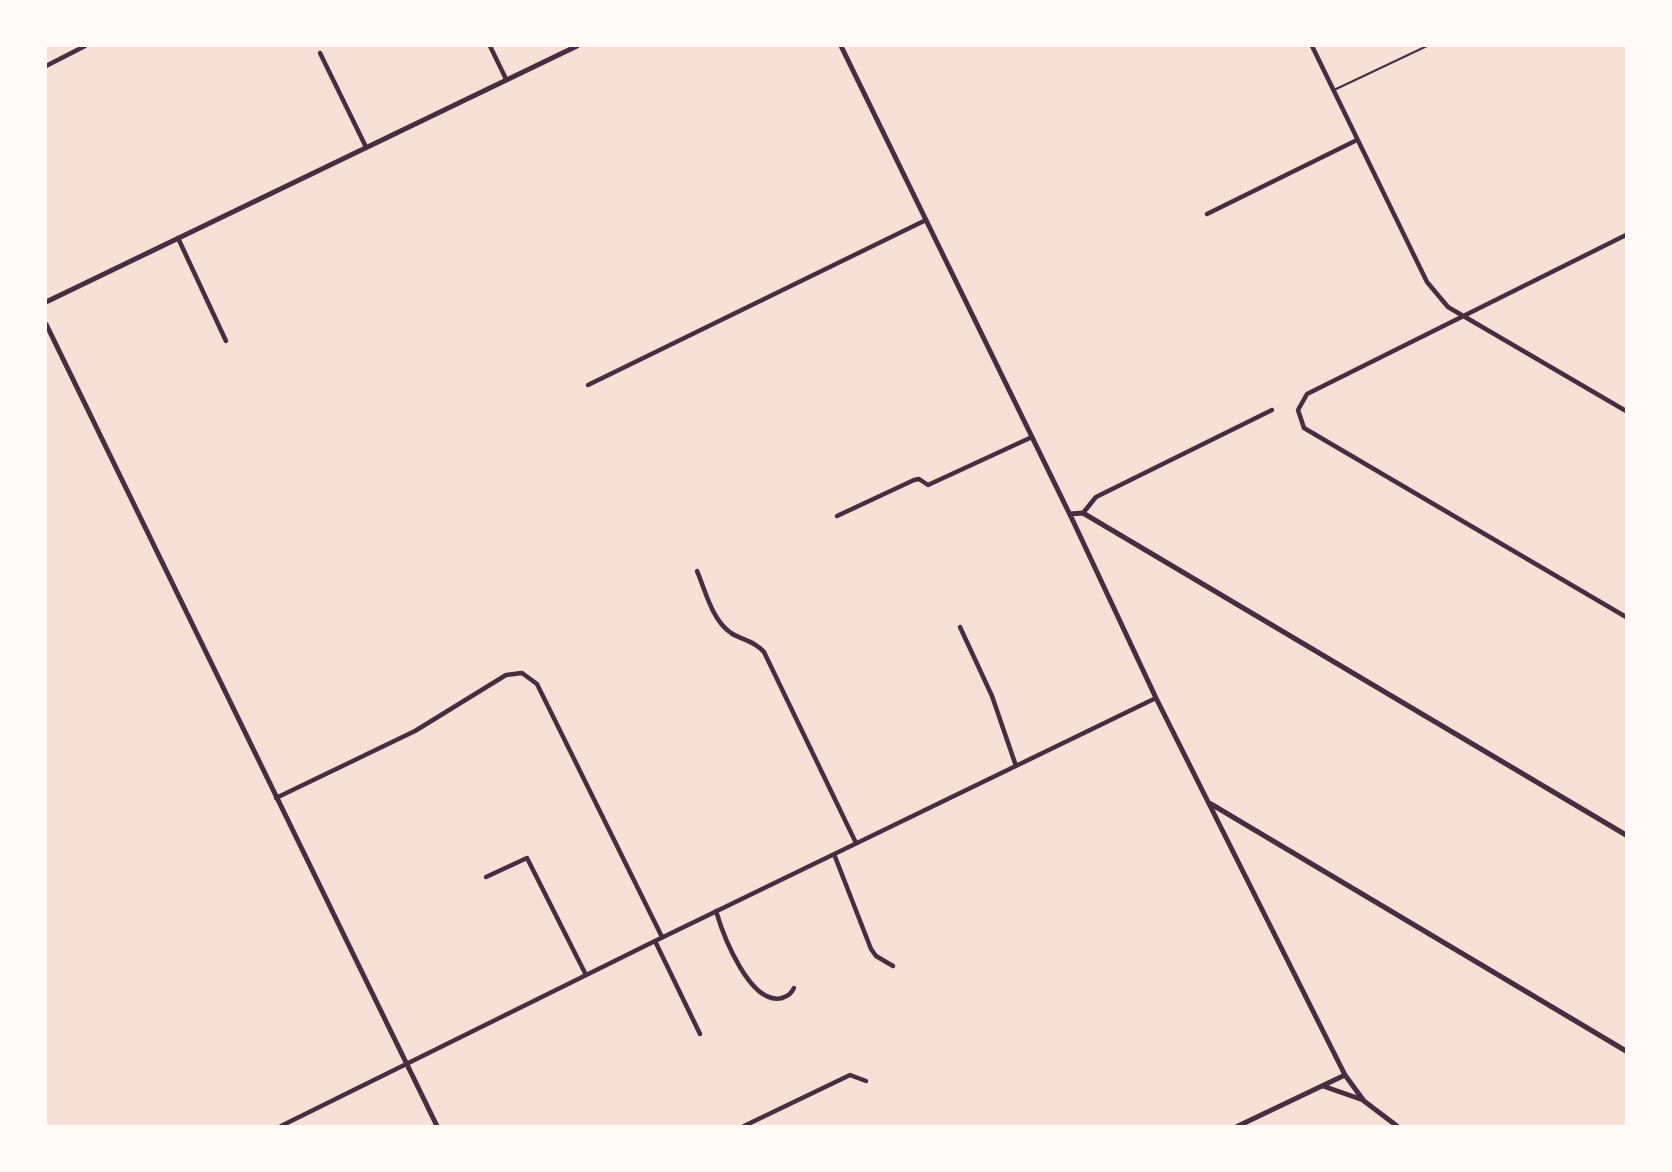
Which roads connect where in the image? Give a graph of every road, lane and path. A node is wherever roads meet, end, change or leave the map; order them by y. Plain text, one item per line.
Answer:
1 (85, 46) edge
2 (490, 46) edge
3 (577, 46) edge
4 (841, 46) edge
5 (1311, 46) edge
6 (1427, 46) edge
7 (320, 52) dead end
8 (46, 66) edge
9 (506, 79) junction
10 (1333, 90) junction
11 (1357, 140) junction
12 (366, 147) junction
13 (1207, 214) dead end
14 (926, 220) junction
15 (1626, 235) edge
16 (178, 238) junction
17 (46, 302) edge
18 (1464, 317) junction
19 (46, 324) edge
20 (226, 341) dead end
21 (588, 385) dead end
22 (1272, 410) dead end
23 (1626, 411) edge
24 (1032, 437) junction
25 (1083, 513) junction
26 (1070, 514) junction
27 (837, 516) dead end
28 (697, 571) dead end
29 (1626, 617) edge
30 (960, 627) dead end
31 (1156, 698) junction
32 (1016, 766) junction
33 (276, 798) junction
34 (1210, 803) junction
35 (1626, 835) edge
36 (856, 844) junction
37 (834, 854) junction
38 (486, 877) dead end
39 (716, 911) junction
40 (662, 937) junction
41 (655, 941) junction
42 (893, 966) dead end
43 (586, 975) junction
44 (794, 988) dead end
45 (700, 1034) dead end
46 (1626, 1051) edge
47 (408, 1065) junction
48 (1345, 1076) junction
49 (866, 1081) dead end
50 (1323, 1086) junction
51 (1364, 1101) junction
52 (281, 1126) edge
53 (438, 1126) edge
54 (744, 1126) edge
55 (1238, 1126) edge
56 (1396, 1126) edge

1 - 8 street
2 - 9 street
3 - 9 street
4 - 14 street
5 - 10 street
6 - 10 lane
7 - 12 street
9 - 12 street
10 - 11 street
11 - 13 street
11 - 18 street
12 - 16 street
14 - 21 street
14 - 24 street
15 - 18 street
16 - 17 street
16 - 20 street
18 - 23 street
18 - 29 street
19 - 33 street
22 - 25 street
24 - 26 street
24 - 27 street
25 - 26 street
25 - 35 street
26 - 31 street
28 - 36 street
30 - 32 street
31 - 32 street
31 - 34 street
32 - 36 street
33 - 40 street
33 - 47 street
34 - 46 street
34 - 48 street
36 - 37 street
37 - 39 street
37 - 42 street
38 - 43 street
39 - 40 street
39 - 44 street
40 - 41 street
41 - 43 street
41 - 45 street
43 - 47 street
47 - 52 street
47 - 53 street
48 - 50 street
48 - 51 street
49 - 54 street
50 - 51 street
50 - 55 street
51 - 56 street

